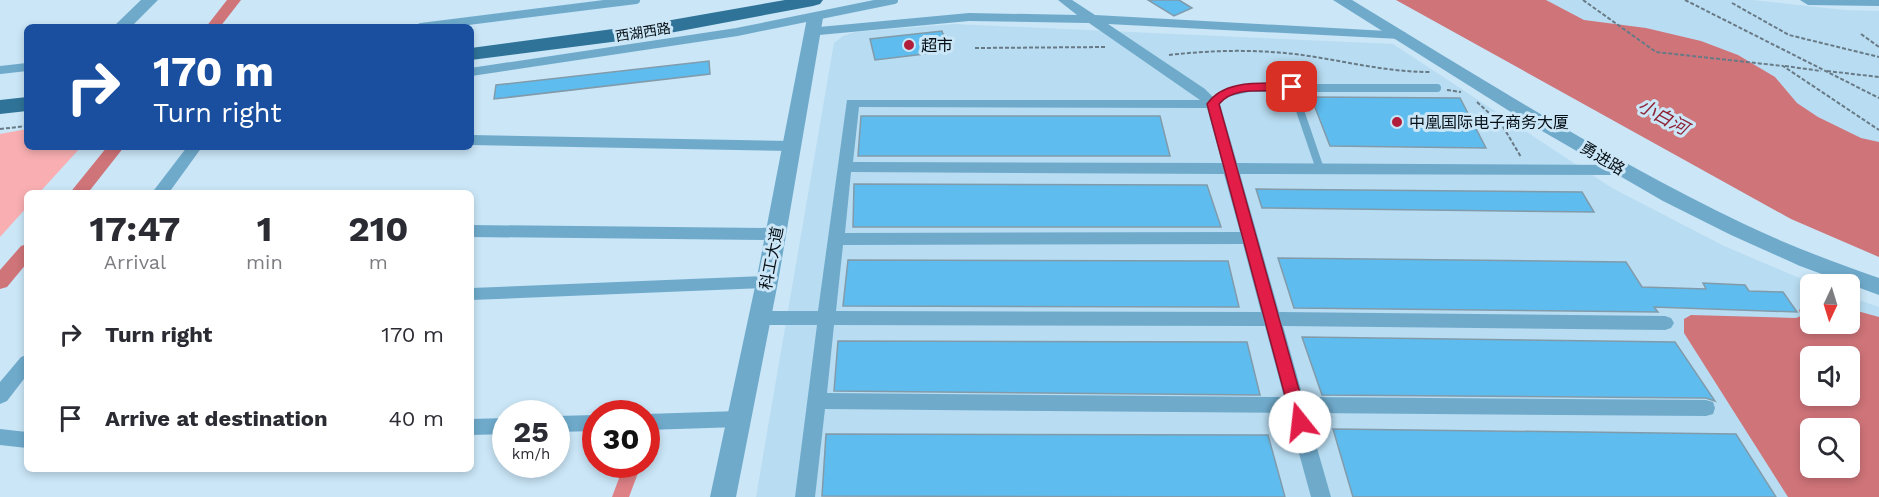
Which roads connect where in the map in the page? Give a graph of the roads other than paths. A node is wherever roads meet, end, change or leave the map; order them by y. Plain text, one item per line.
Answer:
1 (150, 0) edge
2 (636, 0) edge
3 (747, 0) edge
4 (894, 0) edge
5 (1064, 0) edge
6 (1341, 0) edge
7 (1808, 0) edge
8 (1879, 1) edge
9 (816, 16) edge
10 (1091, 19) junction
11 (125, 24) edge
12 (445, 24) edge
13 (1400, 35) junction
14 (474, 40) edge
15 (474, 54) edge
16 (24, 68) edge
17 (0, 70) edge
18 (474, 72) edge
19 (1292, 87) junction
20 (24, 88) edge
21 (1437, 88) road end
22 (0, 90) edge
23 (24, 104) edge
24 (1213, 104) junction
25 (0, 107) edge
26 (474, 140) edge
27 (792, 146) junction
28 (193, 150) edge
29 (845, 167) junction
30 (1230, 168) junction
31 (1320, 169) junction
32 (1622, 170) junction
33 (162, 190) edge
34 (474, 231) edge
35 (776, 234) junction
36 (1249, 238) junction
37 (835, 239) junction
38 (767, 282) junction
39 (1879, 287) edge
40 (474, 294) edge
41 (759, 318) junction
42 (826, 318) junction
43 (1271, 319) junction
44 (1665, 323) dead end
45 (24, 366) edge
46 (0, 396) edge
47 (817, 401) junction
48 (1294, 403) junction
49 (1706, 408) dead end
50 (739, 419) junction
51 (660, 422) edge
52 (492, 426) edge
53 (474, 427) edge
54 (0, 437) edge
55 (24, 440) edge
56 (723, 497) edge
57 (805, 497) edge
58 (1322, 497) edge

1 - 11 street
2 - 12 lane
3 - 14 main road, 西湖西路
4 - 9 lane
5 - 10 street
6 - 13 street, 勇进路
7 - 8 street
9 - 10 street
9 - 15 main road, 西湖西路
9 - 18 lane
9 - 27 street, 科工大道
10 - 13 street
10 - 24 street
13 - 32 street, 勇进路
16 - 17 lane
19 - 21 lane
19 - 24 lane
19 - 31 lane
20 - 22 main road
23 - 25 main road
24 - 29 street
24 - 30 street
26 - 27 street
27 - 35 street, 科工大道
28 - 33 street
29 - 30 street
29 - 37 street
30 - 31 street
30 - 36 street
31 - 32 street
32 - 39 street, 勇进路
34 - 35 street
35 - 38 street, 科工大道
36 - 37 street
36 - 43 street
37 - 42 street
38 - 40 street
38 - 41 street, 科工大道
41 - 42 street
41 - 50 street, 科工大道
42 - 43 street
42 - 47 street
43 - 44 street
43 - 48 street
45 - 46 street
47 - 48 street
47 - 57 street
48 - 49 street
48 - 58 street
50 - 51 street
50 - 56 street, 科工大道
52 - 53 street
54 - 55 street

